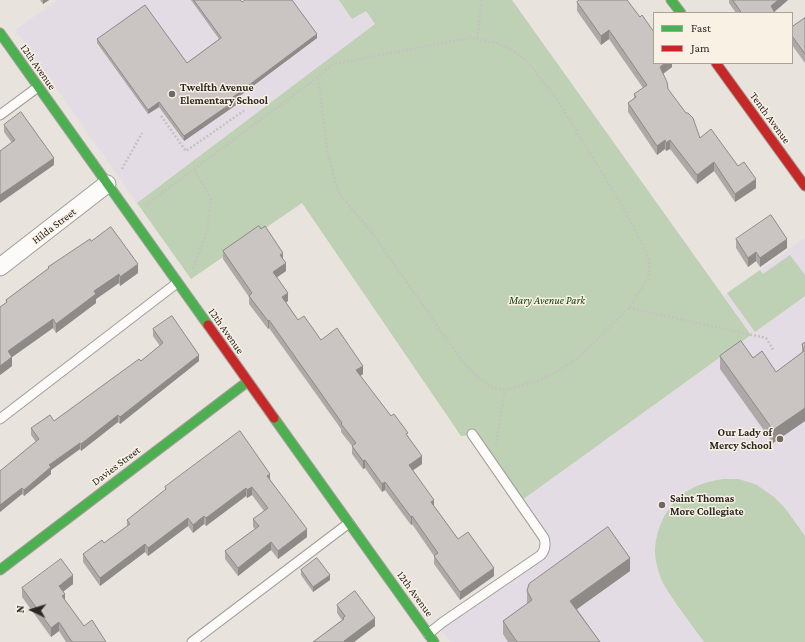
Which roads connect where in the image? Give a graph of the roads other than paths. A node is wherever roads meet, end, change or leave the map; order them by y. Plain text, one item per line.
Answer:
1 (671, 0) edge
2 (680, 12) edge
3 (0, 33) edge
4 (717, 64) edge
5 (38, 87) junction
6 (0, 115) edge
7 (107, 184) junction
8 (805, 186) edge
9 (0, 267) edge
10 (178, 283) junction
11 (248, 382) junction
12 (0, 419) edge
13 (472, 434) dead end
14 (349, 523) junction
15 (0, 570) edge
16 (428, 634) junction
17 (192, 642) edge
18 (434, 642) edge

1 - 2 street
3 - 5 street, 12th Avenue
4 - 8 street, Tenth Avenue
5 - 6 lane
5 - 7 street, 12th Avenue
7 - 9 street, Hilda Street
7 - 10 street, 12th Avenue
10 - 11 street, 12th Avenue
10 - 12 lane
11 - 14 street, 12th Avenue
11 - 15 street, Davies Street
13 - 16 lane
14 - 16 street, 12th Avenue
14 - 17 lane
16 - 18 street, 12th Avenue

